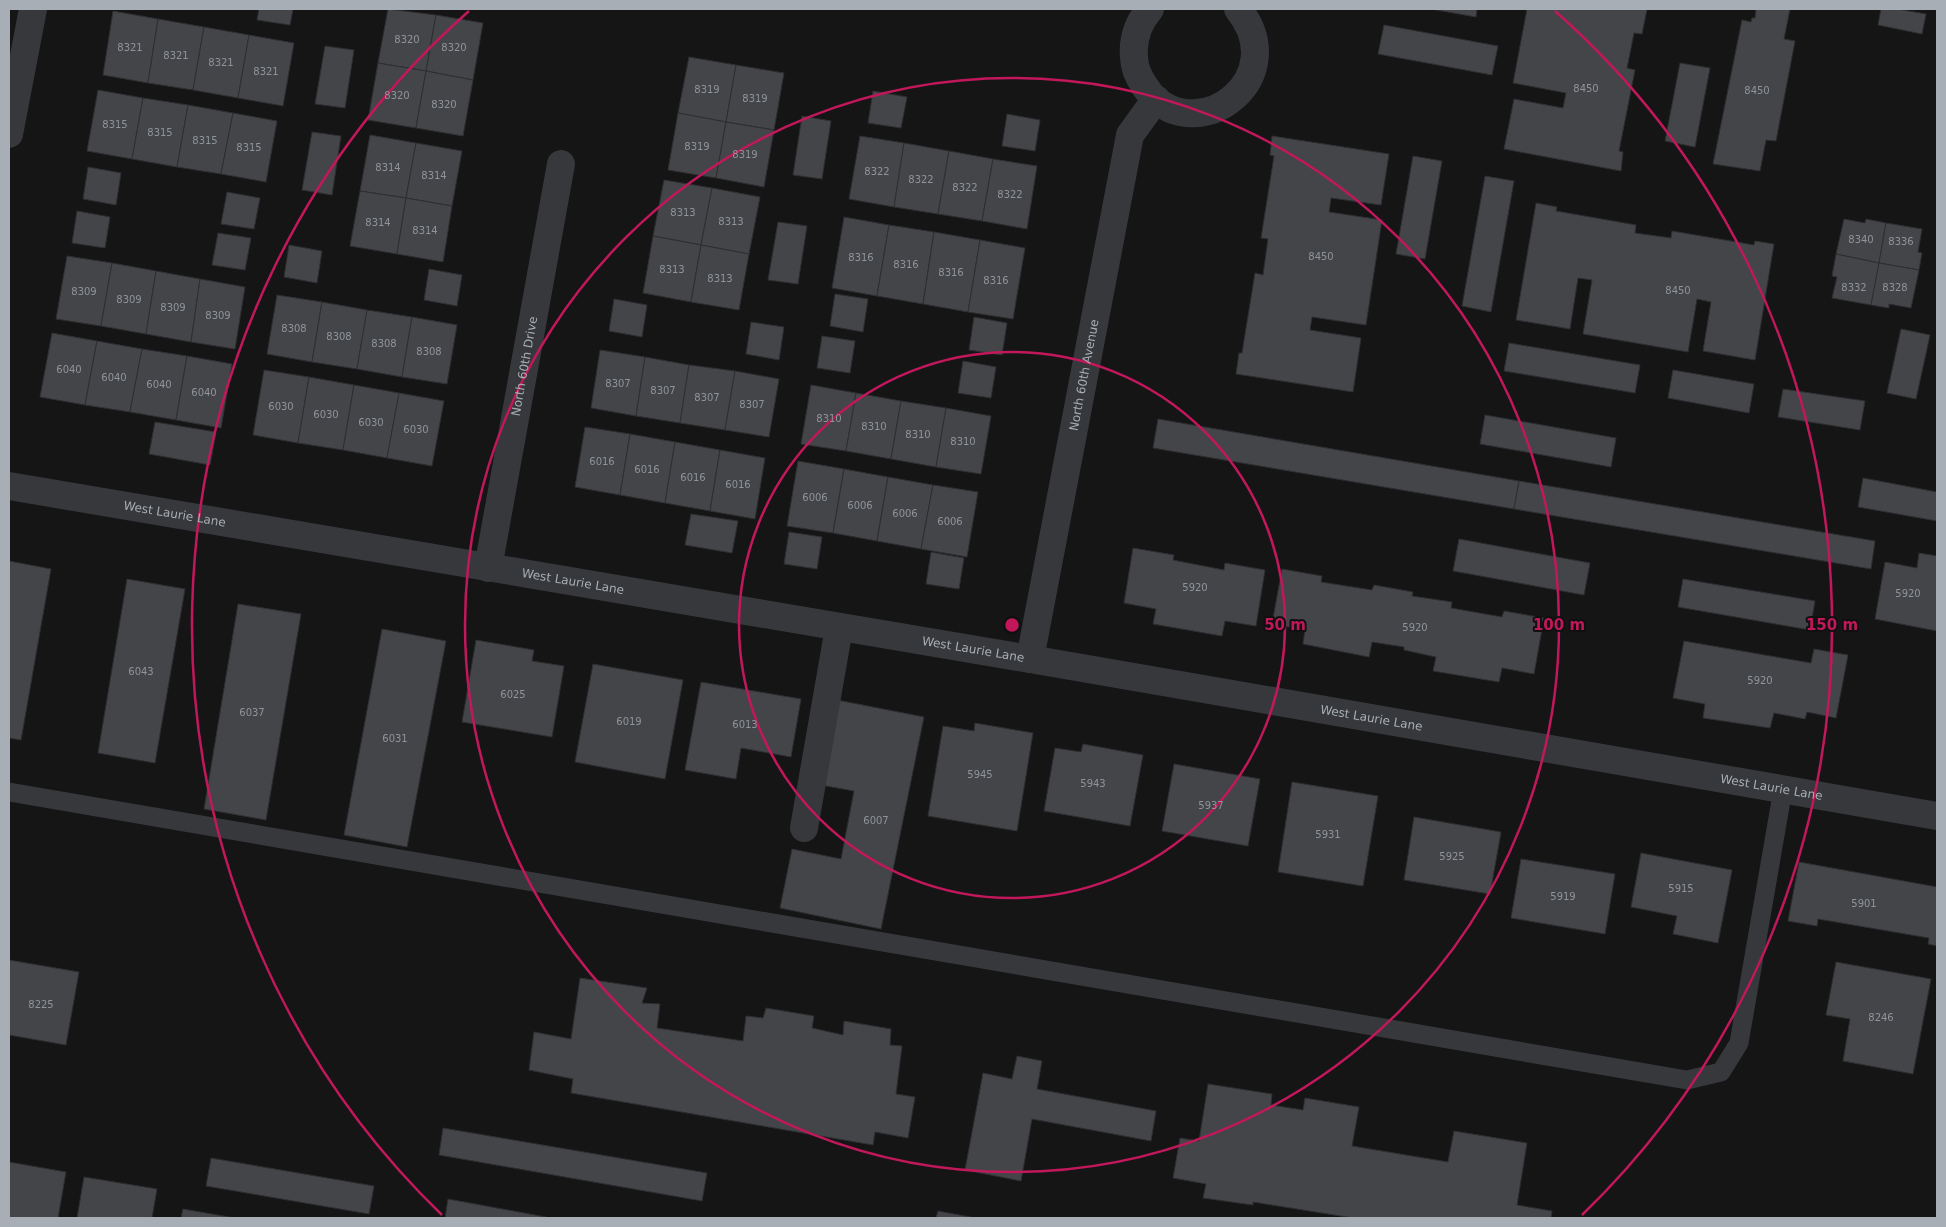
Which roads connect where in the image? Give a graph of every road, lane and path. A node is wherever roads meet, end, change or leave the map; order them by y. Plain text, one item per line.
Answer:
1 (33, 9) edge
2 (1150, 9) edge
3 (1238, 9) edge
4 (1156, 99) junction
5 (9, 134) edge
6 (561, 164) dead end
7 (9, 486) edge
8 (488, 568) junction
9 (839, 628) junction
10 (1030, 658) junction
11 (1783, 789) junction
12 (9, 792) edge
13 (1937, 816) edge
14 (804, 828) dead end

1 - 5 street
2 - 4 street
3 - 4 street
4 - 10 street, North 60th Avenue
6 - 8 street, North 60th Drive
7 - 8 street, West Laurie Lane
8 - 9 street, West Laurie Lane
9 - 10 street, West Laurie Lane
9 - 14 street
10 - 11 street, West Laurie Lane
11 - 12 lane
11 - 13 street, West Laurie Lane

